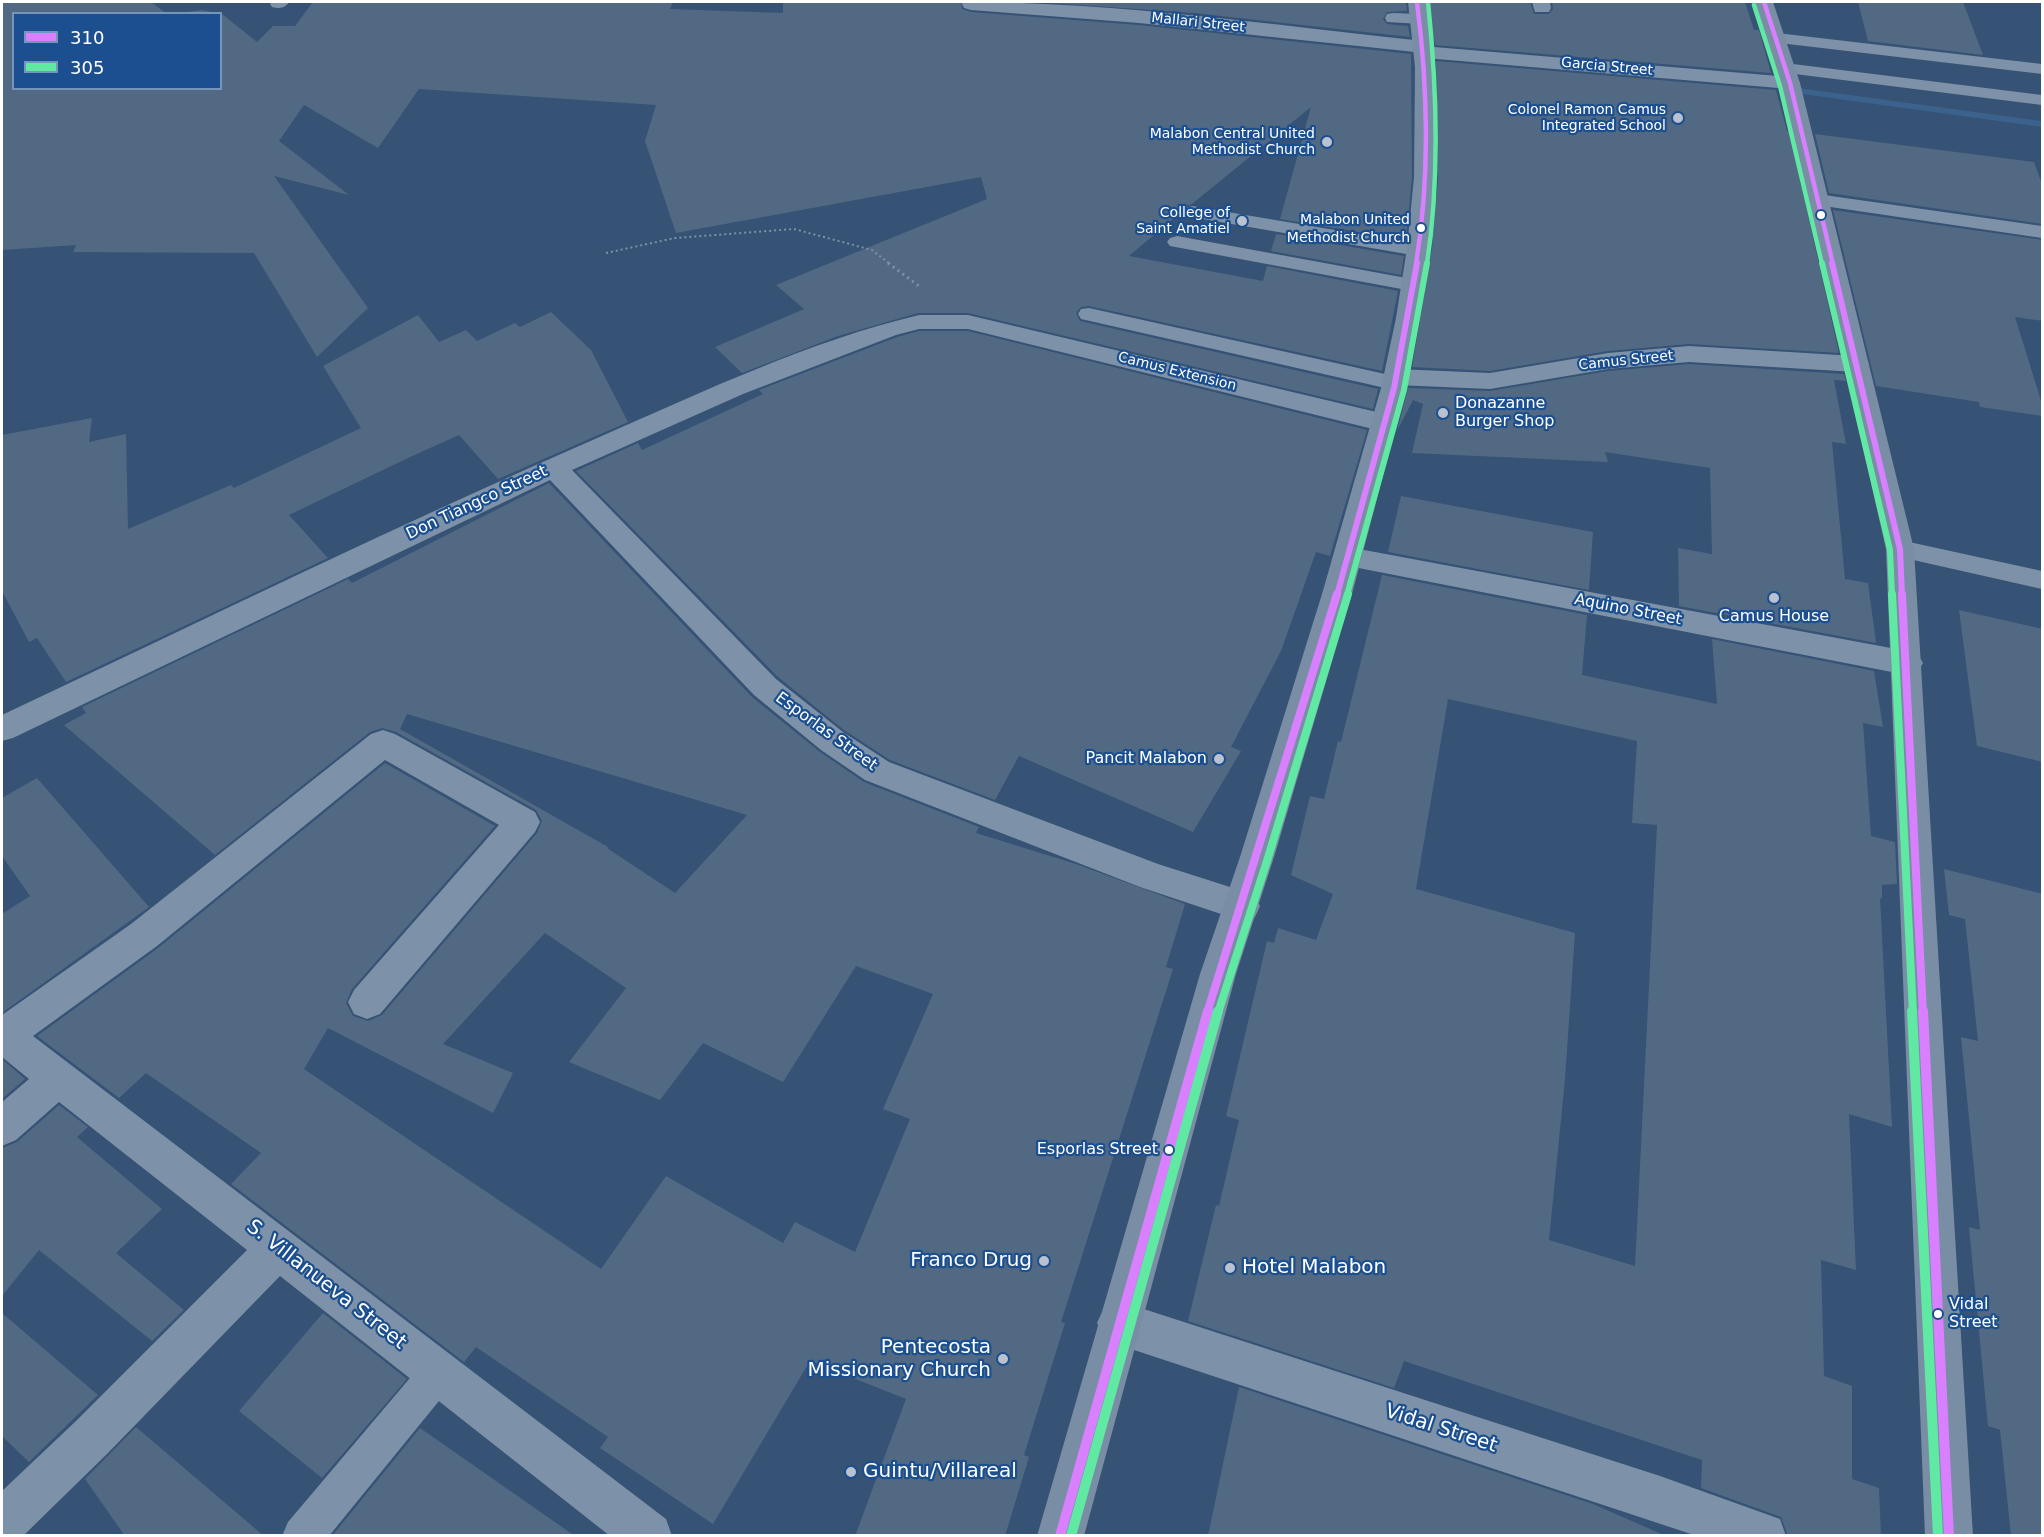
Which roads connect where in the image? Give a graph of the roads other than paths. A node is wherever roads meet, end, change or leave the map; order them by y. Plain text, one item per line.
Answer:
1 (1764, 2) edge
2 (971, 4) dead end
3 (1416, 27) edge
4 (1777, 38) junction
5 (2043, 69) edge
6 (1788, 75) junction
7 (2043, 100) edge
8 (1816, 200) junction
9 (1192, 212) dead end
10 (2043, 232) edge
11 (1177, 242) dead end
12 (1418, 250) junction
13 (1412, 285) junction
14 (1089, 314) dead end
15 (968, 322) joint
16 (1856, 364) junction
17 (1395, 380) junction
18 (1385, 423) junction
19 (554, 466) junction
20 (1900, 549) junction
21 (1348, 557) junction
22 (2043, 580) edge
23 (1907, 663) junction
24 (2, 729) edge
25 (1242, 906) junction
26 (367, 1002) dead end
27 (2, 1035) edge
28 (58, 1078) junction
29 (2, 1127) edge
30 (279, 1248) junction
31 (1119, 1323) junction
32 (439, 1372) junction
33 (2, 1523) edge
34 (303, 1536) edge
35 (649, 1536) edge
36 (1060, 1536) edge
37 (1763, 1536) edge
38 (1949, 1536) edge

1 - 4 main road
2 - 3 street, Mallari Street
3 - 6 street, Garcia Street
3 - 12 main road
4 - 5 lane
4 - 6 main road
6 - 7 lane
6 - 8 main road
8 - 10 lane
8 - 16 main road
9 - 12 lane
11 - 13 lane
12 - 13 main road
13 - 17 main road
14 - 17 lane
15 - 18 street, Camus Extension
15 - 19 street, Don Tiangco Street
16 - 17 street, Camus Street
16 - 20 main road
17 - 18 main road
18 - 21 main road
19 - 24 street, Don Tiangco Street
19 - 25 street, Esporlas Street
20 - 22 lane
20 - 23 main road
21 - 23 street, Aquino Street
21 - 25 main road
23 - 38 main road
25 - 31 main road
26 - 27 street
27 - 28 street, S. Villanueva Street
28 - 29 street
28 - 30 street, S. Villanueva Street
30 - 32 street, S. Villanueva Street
30 - 33 street
31 - 36 main road
31 - 37 street, Vidal Street
32 - 34 lane
32 - 35 street, S. Villanueva Street

